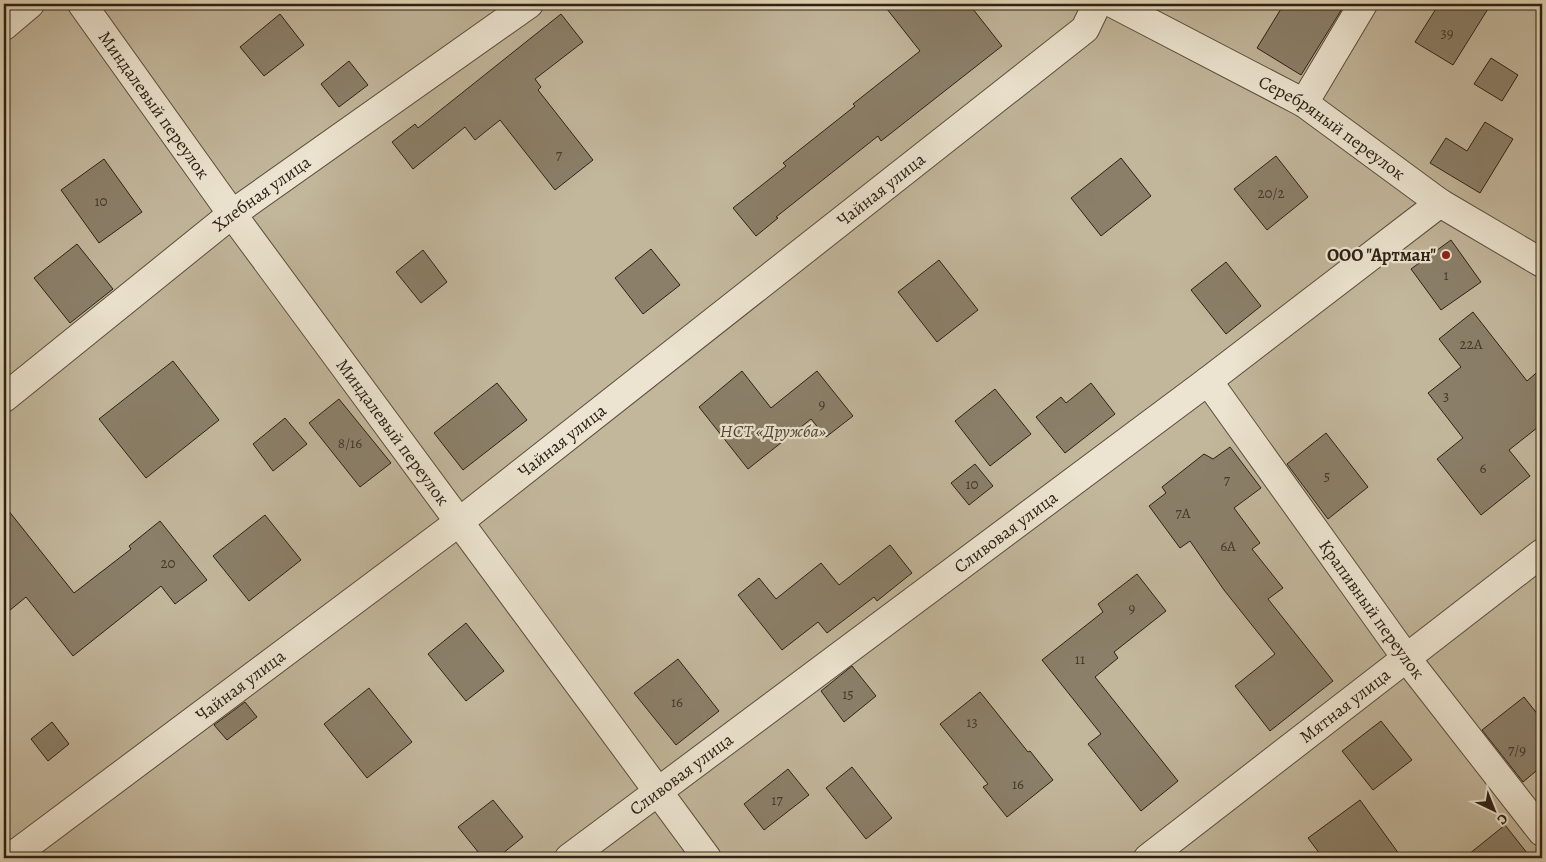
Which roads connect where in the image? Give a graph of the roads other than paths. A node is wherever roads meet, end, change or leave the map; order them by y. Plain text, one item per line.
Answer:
1 (30, 4) edge
2 (82, 4) edge
3 (529, 4) edge
4 (1097, 4) edge
5 (1114, 4) edge
6 (1362, 4) edge
7 (4, 26) edge
8 (1304, 103) junction
9 (1440, 203) junction
10 (232, 214) junction
11 (1542, 263) edge
12 (1208, 381) junction
13 (4, 398) edge
14 (459, 522) junction
15 (1542, 553) edge
16 (1407, 659) junction
17 (658, 793) junction
18 (1542, 832) edge
19 (10, 858) edge
20 (569, 858) edge
21 (707, 858) edge
22 (1148, 858) edge

1 - 7 street
2 - 10 street, Миндалевый переулок
3 - 10 street, Хлебная улица
4 - 14 street, Чайная улица
5 - 8 street, Серебряный переулок
6 - 8 street
8 - 9 street, Серебряный переулок
9 - 11 street, Серебряный переулок
9 - 12 street, Сливовая улица
10 - 13 street, Хлебная улица
10 - 14 street, Миндалевый переулок
12 - 16 street, Крапивный переулок
12 - 17 street, Сливовая улица
14 - 17 street, Миндалевый переулок
14 - 19 street, Чайная улица
15 - 16 street, Мятная улица
16 - 18 street, Крапивный переулок
16 - 22 street, Мятная улица
17 - 20 street, Сливовая улица
17 - 21 street, Миндалевый переулок

